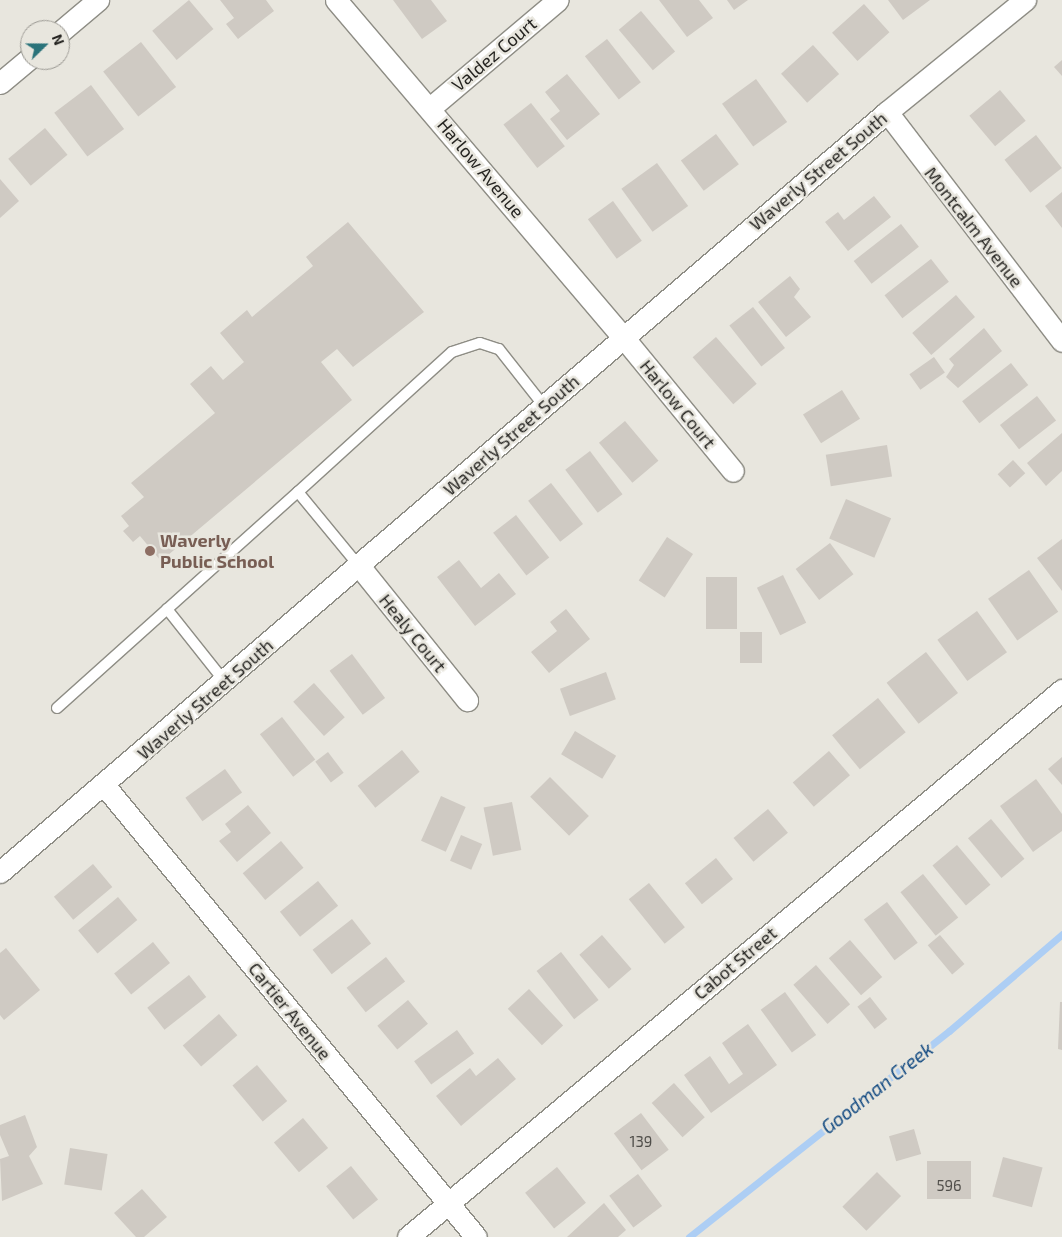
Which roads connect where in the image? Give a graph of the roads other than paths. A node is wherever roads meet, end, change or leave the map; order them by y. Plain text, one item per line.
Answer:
1 (98, 0) edge
2 (336, 0) edge
3 (558, 0) edge
4 (1025, 0) edge
5 (70, 24) edge
6 (20, 66) edge
7 (0, 83) edge
8 (430, 108) junction
9 (886, 112) junction
10 (623, 337) junction
11 (1062, 341) edge
12 (544, 406) junction
13 (732, 471) dead end
14 (298, 492) junction
15 (360, 567) junction
16 (167, 610) junction
17 (225, 682) junction
18 (1062, 690) edge
19 (467, 700) dead end
20 (57, 708) dead end
21 (104, 785) junction
22 (0, 872) edge
23 (447, 1202) junction
24 (408, 1237) edge
25 (476, 1237) edge

1 - 5 street
2 - 8 street, Harlow Avenue
3 - 8 street, Valdez Court
4 - 9 street, Waverly Street South
6 - 7 street
8 - 10 street, Harlow Avenue
9 - 10 street, Waverly Street South
9 - 11 street, Montcalm Avenue
10 - 12 street, Waverly Street South
10 - 13 street, Harlow Court
12 - 14 lane
12 - 15 street, Waverly Street South
14 - 15 lane
14 - 16 lane
15 - 17 street, Waverly Street South
15 - 19 street, Healy Court
16 - 17 lane
16 - 20 lane
17 - 21 street, Waverly Street South
18 - 23 street, Cabot Street
21 - 22 street, Waverly Street South
21 - 23 street, Cartier Avenue
23 - 24 street, Cabot Street
23 - 25 street, Cartier Avenue

